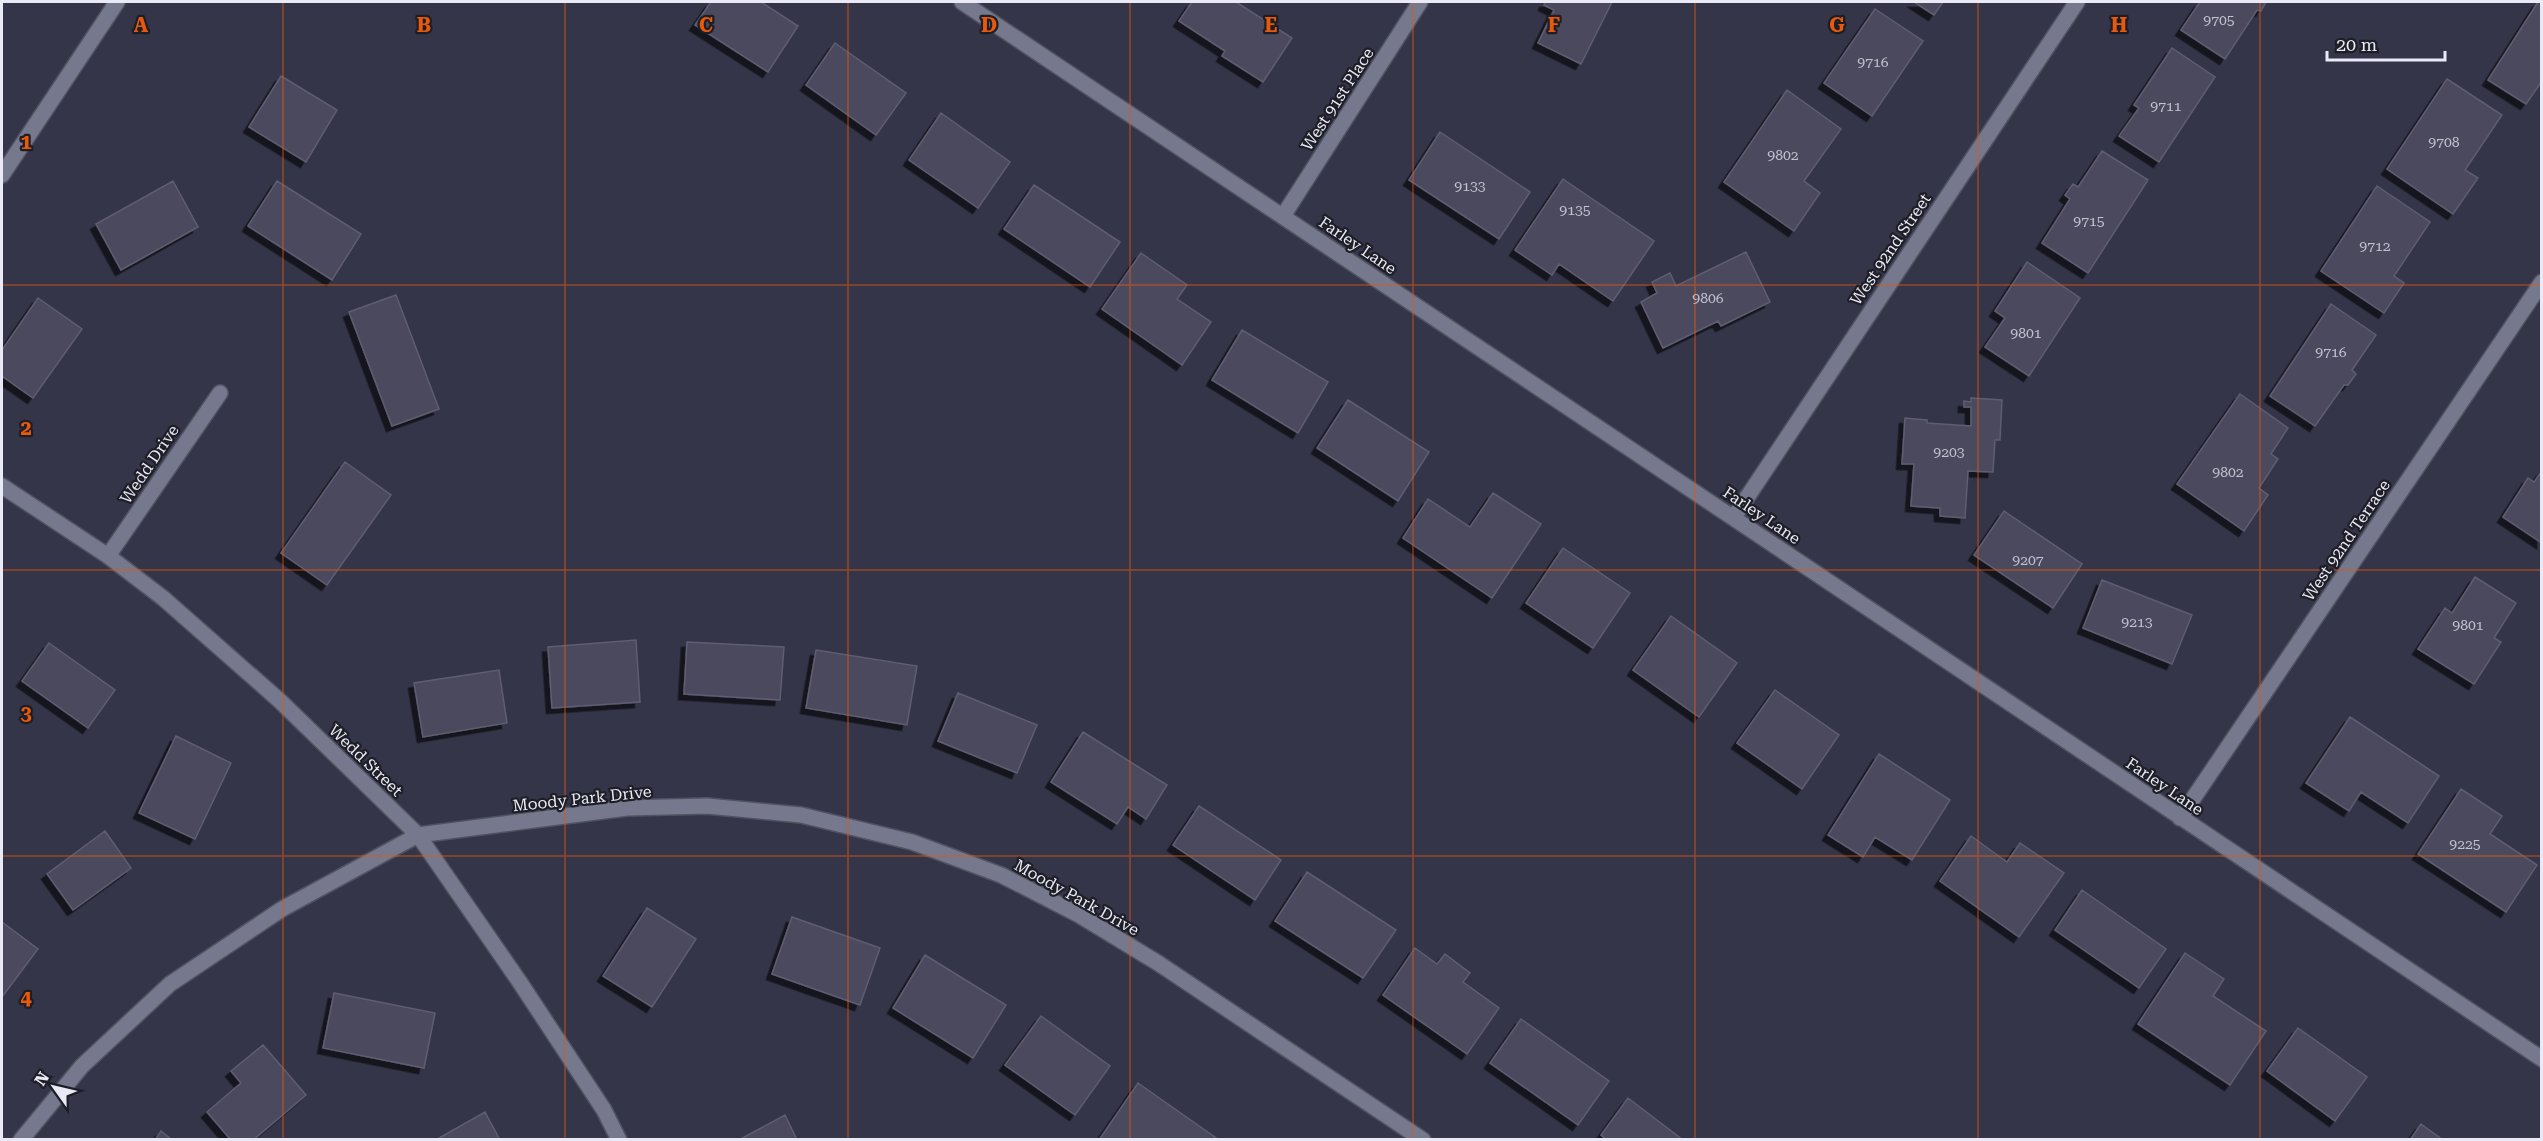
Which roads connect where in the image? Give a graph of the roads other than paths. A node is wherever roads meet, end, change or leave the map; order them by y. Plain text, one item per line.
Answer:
1 (117, 2) edge
2 (962, 2) edge
3 (1420, 2) edge
4 (2077, 2) edge
5 (2, 175) edge
6 (1283, 216) junction
7 (2541, 282) edge
8 (220, 393) dead end
9 (2, 486) edge
10 (1734, 517) junction
11 (108, 556) junction
12 (2180, 818) junction
13 (418, 835) junction
14 (2541, 1059) edge
15 (21, 1140) edge
16 (619, 1140) edge
17 (1423, 1140) edge

1 - 5 street
2 - 6 street, Farley Lane
3 - 6 street, West 91st Place
4 - 10 street, West 92nd Street
6 - 10 street, Farley Lane
7 - 12 street, West 92nd Terrace
8 - 11 street, Wedd Drive
9 - 11 street, Wedd Street
10 - 12 street, Farley Lane
11 - 13 street, Wedd Street
12 - 14 street, Farley Lane
13 - 15 street, Moody Park Drive
13 - 16 street, Wedd Street
13 - 17 street, Moody Park Drive

